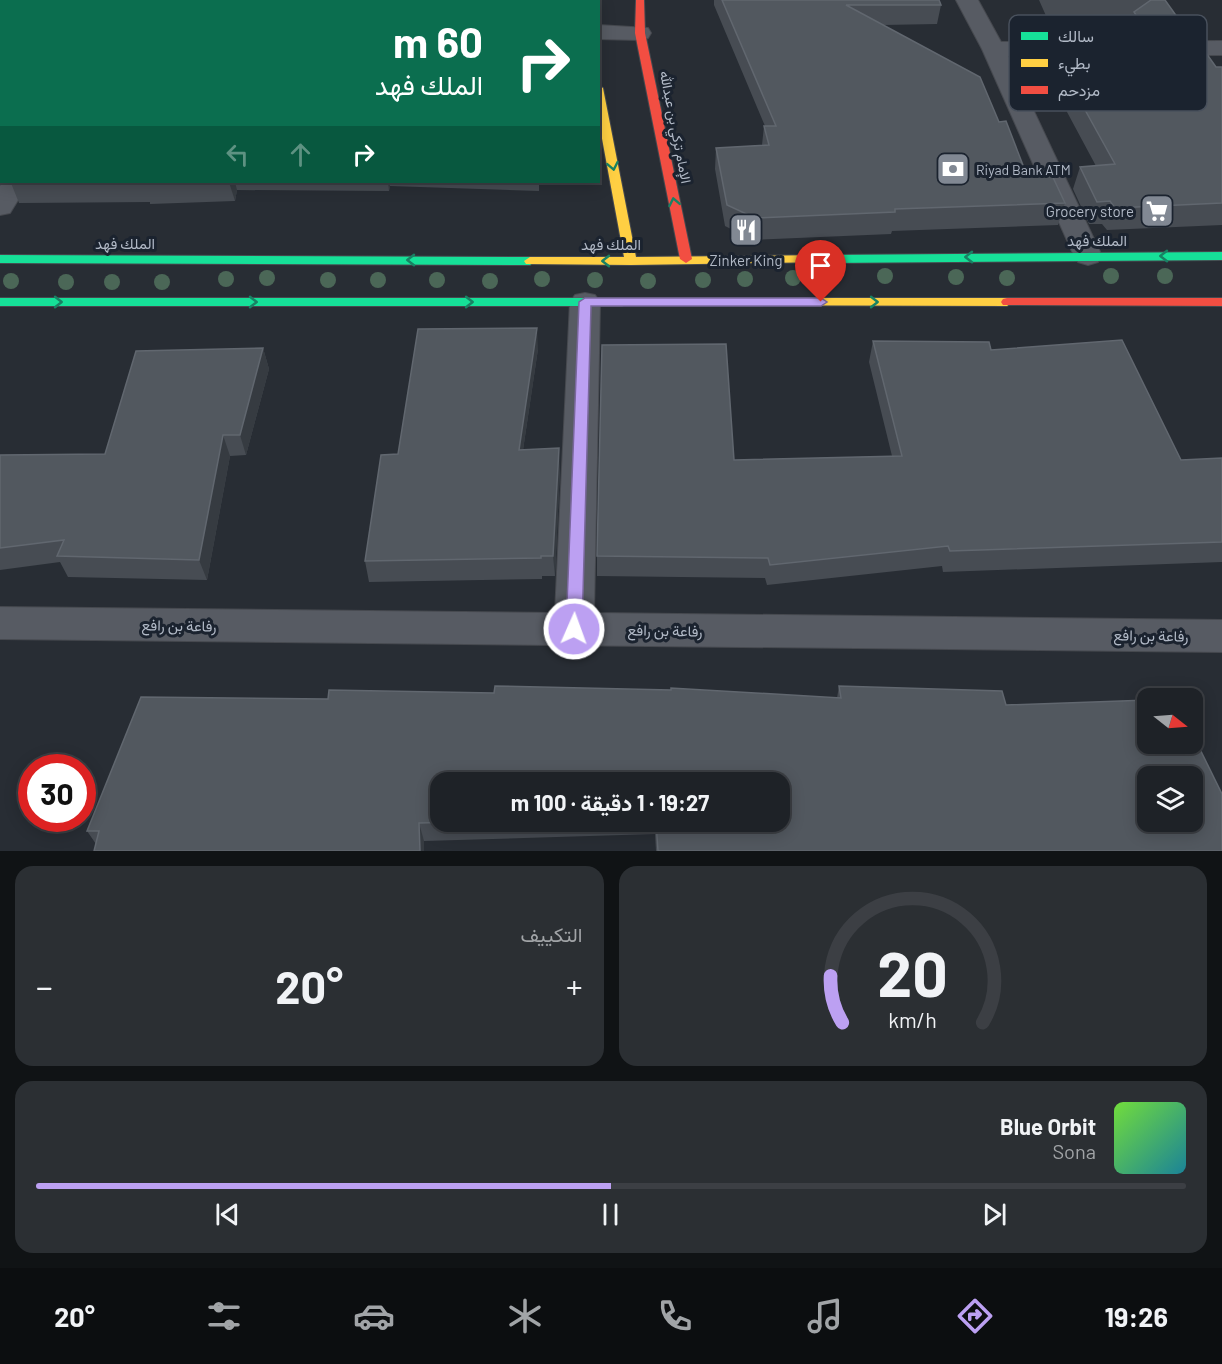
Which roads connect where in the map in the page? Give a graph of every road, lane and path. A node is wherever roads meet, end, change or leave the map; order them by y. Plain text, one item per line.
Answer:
1 (640, 0) edge
2 (967, 0) edge
3 (600, 32) edge
4 (640, 33) junction
5 (1207, 48) edge
6 (1222, 48) edge
7 (993, 49) junction
8 (1009, 49) edge
9 (1009, 84) edge
10 (600, 98) edge
11 (1021, 111) edge
12 (15, 183) edge
13 (0, 207) edge
14 (1088, 256) junction
15 (1222, 256) edge
16 (0, 259) edge
17 (686, 259) junction
18 (631, 261) junction
19 (0, 302) edge
20 (585, 302) junction
21 (1222, 302) edge
22 (0, 622) edge
23 (574, 629) junction
24 (1222, 636) edge

1 - 4 street, الإمام تركي بن عبدالله
2 - 7 street
3 - 4 street
17 -> 4 street, الإمام تركي بن عبدالله
5 - 6 street
7 - 8 street
7 - 9 street
10 -> 18 street
11 - 14 street
12 - 13 street
15 -> 14 street, الملك فهد
14 -> 17 street, الملك فهد
18 -> 16 street, الملك فهد
17 - 18 street, الملك فهد
19 -> 20 street
20 -> 21 street
20 - 23 street
22 - 23 street, رفاعة بن رافع
23 - 24 street, رفاعة بن رافع

